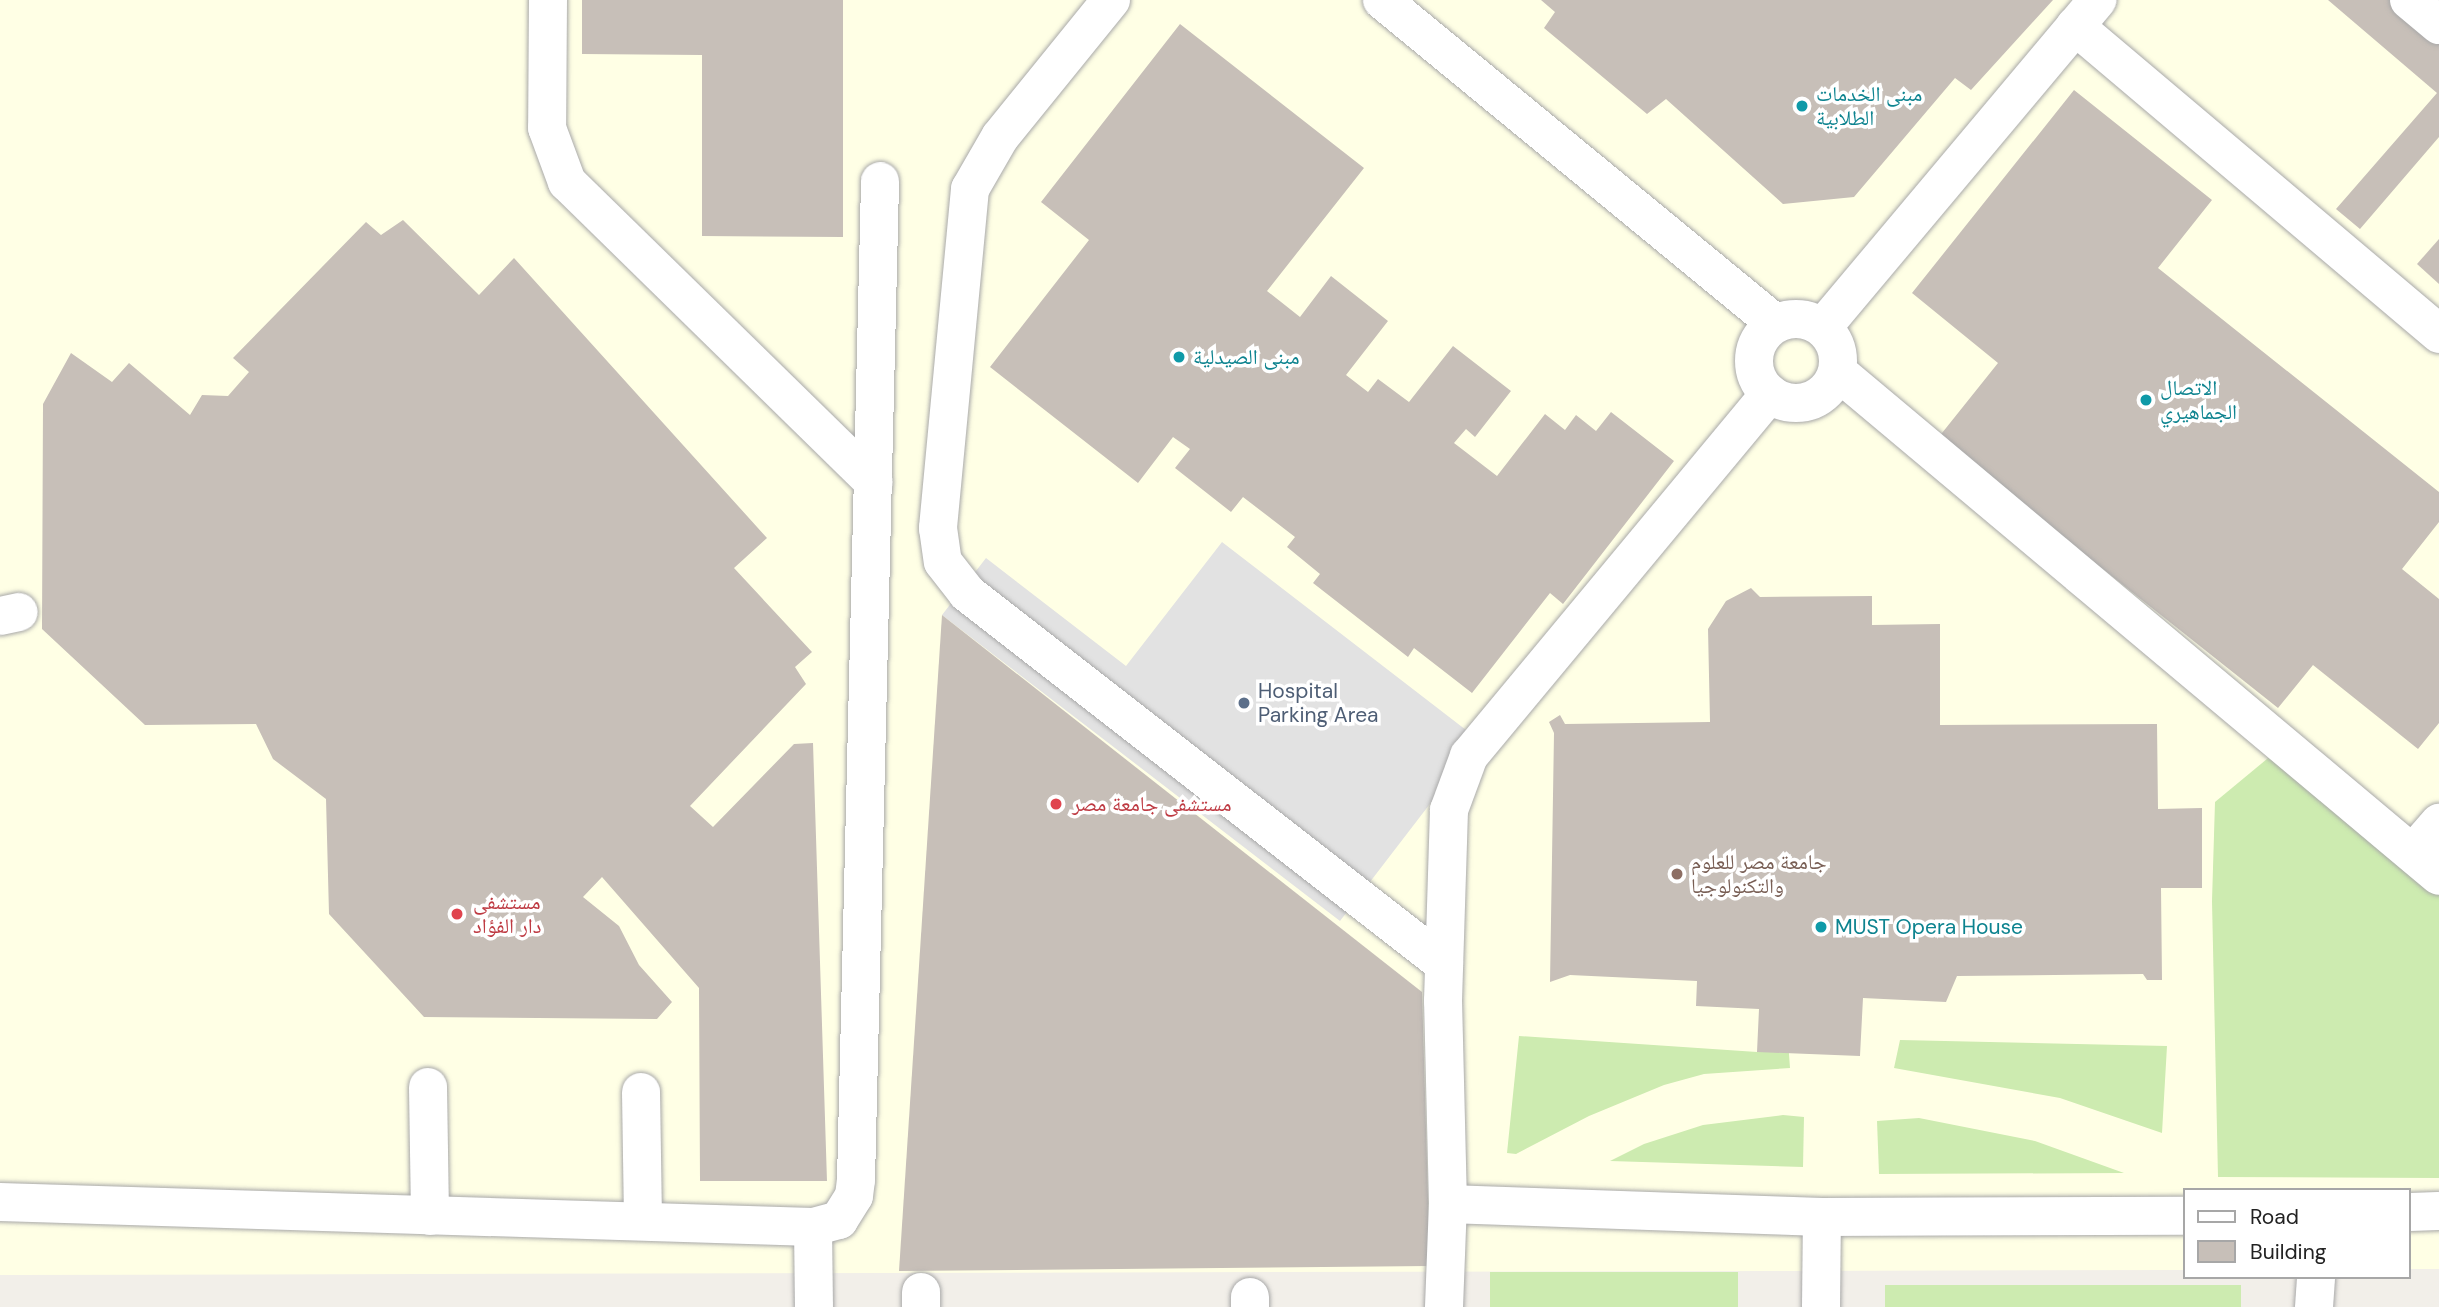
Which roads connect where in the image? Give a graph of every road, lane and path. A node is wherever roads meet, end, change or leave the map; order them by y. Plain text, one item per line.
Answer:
1 (548, 0) edge
2 (1111, 0) edge
3 (1382, 0) edge
4 (2409, 0) edge
5 (2086, 13) edge
6 (2439, 25) edge
7 (880, 181) dead end
8 (1775, 323) junction
9 (1823, 327) junction
10 (2439, 334) edge
11 (1838, 372) junction
12 (1770, 394) junction
13 (873, 482) junction
14 (2439, 823) edge
15 (2426, 865) edge
16 (1444, 964) junction
17 (428, 1087) dead end
18 (641, 1093) dead end
19 (0, 1202) edge
20 (1448, 1204) junction
21 (2439, 1211) edge
22 (2411, 1212) edge
23 (430, 1216) junction
24 (2184, 1216) edge
25 (1822, 1217) junction
26 (643, 1220) junction
27 (813, 1227) junction
28 (2316, 1279) edge
29 (814, 1307) edge
30 (1444, 1307) edge
31 (1821, 1307) edge
32 (2314, 1307) edge

1 - 13 street
2 - 16 street
3 - 8 street
4 - 6 street
5 - 9 street
5 - 10 street
7 - 13 street
8 - 9 street
8 - 12 street
9 - 11 street
11 - 12 street
11 - 15 street
12 - 16 street
13 - 27 street
14 - 15 street
16 - 20 street
17 - 23 street
18 - 26 street
19 - 23 street
20 - 25 street
20 - 30 street
21 - 22 street
23 - 26 street
24 - 25 street
25 - 31 street
26 - 27 street
27 - 29 street
28 - 32 street

